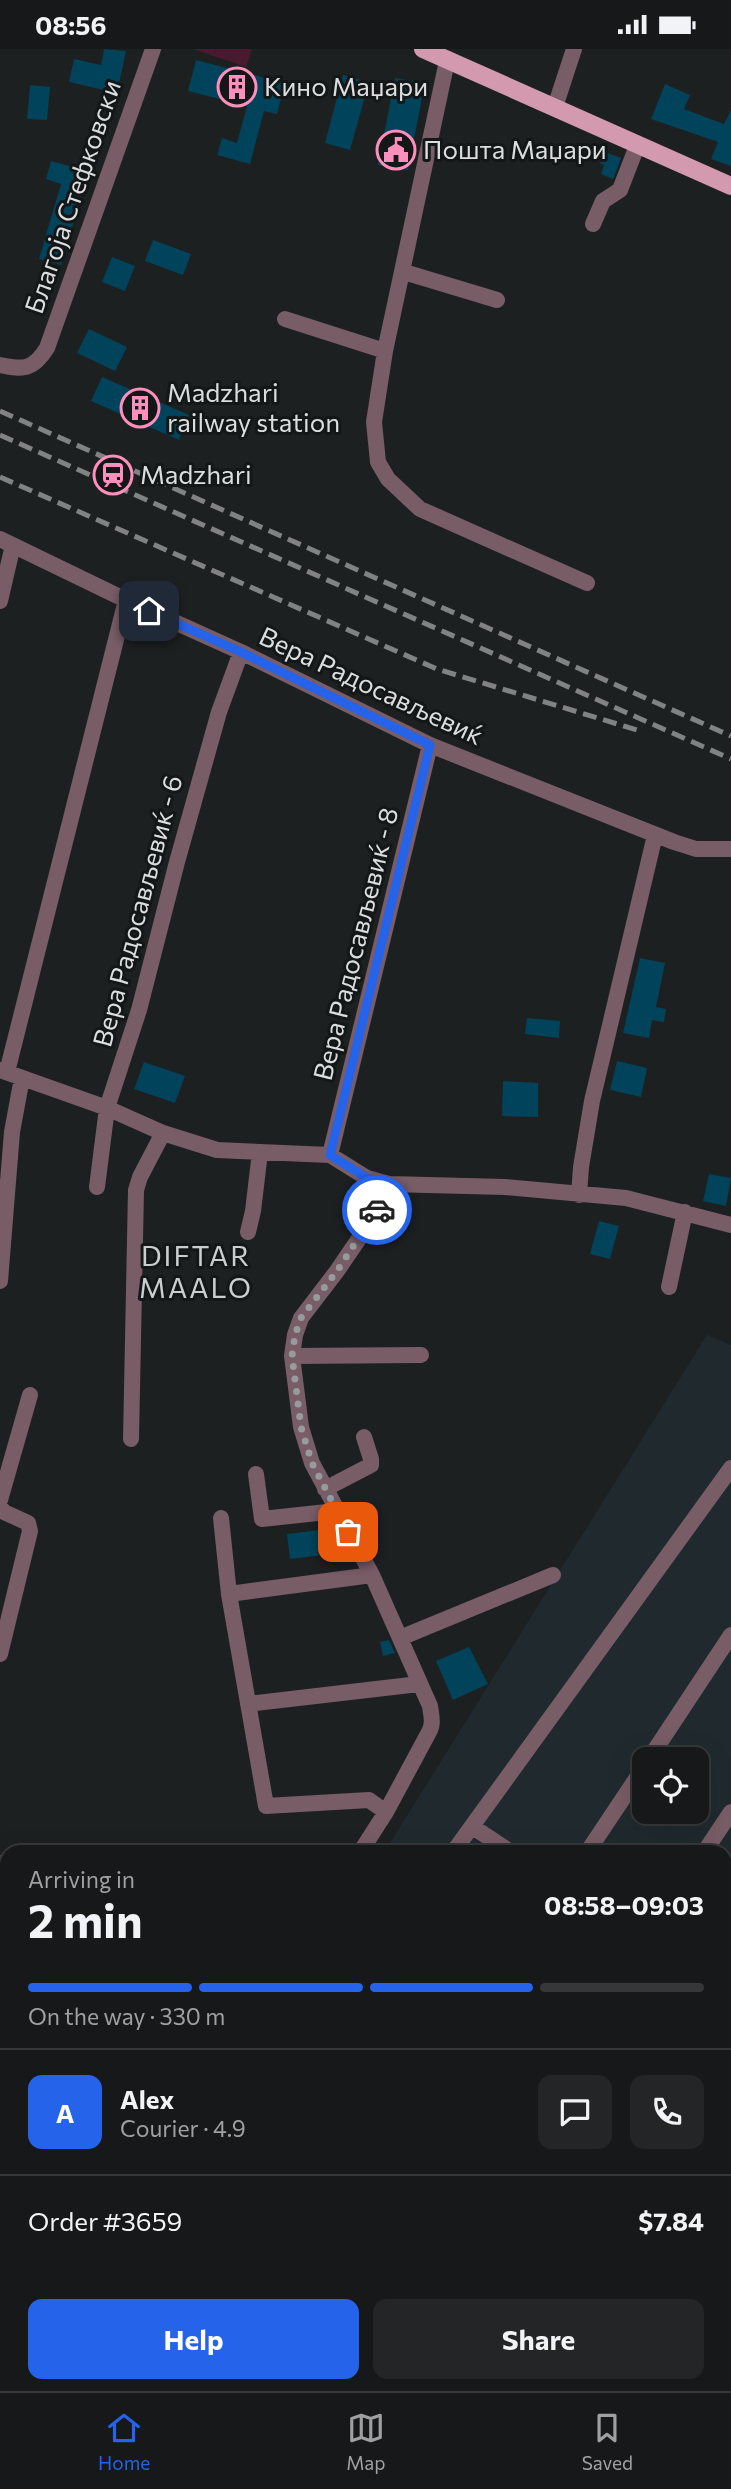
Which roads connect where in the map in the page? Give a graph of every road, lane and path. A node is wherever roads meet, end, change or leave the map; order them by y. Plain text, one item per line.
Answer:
1 (153, 49) edge
2 (423, 49) edge
3 (574, 49) edge
4 (447, 61) junction
5 (555, 107) junction
6 (637, 146) junction
7 (731, 186) edge
8 (593, 224) dead end
9 (404, 272) junction
10 (497, 300) dead end
11 (285, 319) dead end
12 (385, 351) junction
13 (0, 365) edge
14 (7, 542) edge
15 (587, 583) dead end
16 (126, 600) junction
17 (0, 601) edge
18 (241, 652) junction
19 (430, 745) junction
20 (655, 835) junction
21 (731, 849) edge
22 (10, 1073) edge
23 (107, 1108) junction
24 (163, 1133) junction
25 (260, 1152) junction
26 (330, 1155) junction
27 (389, 1184) junction
28 (97, 1187) dead end
29 (579, 1195) junction
30 (685, 1212) junction
31 (731, 1225) edge
32 (2, 1228) edge
33 (248, 1232) dead end
34 (0, 1281) edge
35 (668, 1287) dead end
36 (421, 1355) dead end
37 (292, 1356) junction
38 (30, 1395) dead end
39 (364, 1437) dead end
40 (131, 1439) dead end
41 (731, 1468) edge
42 (256, 1474) dead end
43 (325, 1489) junction
44 (0, 1500) edge
45 (0, 1507) edge
46 (337, 1511) junction
47 (221, 1517) dead end
48 (372, 1574) junction
49 (554, 1575) dead end
50 (229, 1594) junction
51 (731, 1635) edge
52 (400, 1639) junction
53 (0, 1654) edge
54 (419, 1684) junction
55 (248, 1704) junction
56 (657, 1747) edge
57 (632, 1785) edge
58 (386, 1812) junction
59 (731, 1812) edge
60 (473, 1827) junction
61 (364, 1845) edge
62 (459, 1845) edge
63 (500, 1845) edge
64 (592, 1845) edge
65 (709, 1845) edge

1 - 13 street, Благоја Стефковски
2 - 4 main road
3 - 5 street
4 - 5 main road
4 - 9 street
5 - 6 main road
6 - 7 main road
6 - 8 street
9 - 10 street
9 - 12 street
11 - 12 street
12 - 15 street
14 - 16 street, Вера Радосављевиќ
14 - 17 street
16 - 18 street, Вера Радосављевиќ
16 - 22 street
18 - 19 street, Вера Радосављевиќ
18 - 23 street, Вера Радосављевиќ - 6
19 - 20 street, Вера Радосављевиќ
19 - 26 street, Вера Радосављевиќ - 8
20 - 21 street, Вера Радосављевиќ
20 - 29 street
22 - 23 street
22 - 32 street
23 - 24 street
23 - 28 street, Вера Радосављевиќ - 6
24 - 25 street
24 - 40 street
25 - 26 street
25 - 33 street
26 - 27 street
27 - 29 street
27 - 37 street
29 - 30 street
30 - 31 street
30 - 35 street
32 - 34 street
36 - 37 street
37 - 43 street
38 - 44 street
39 - 43 street
41 - 60 street
42 - 46 street
43 - 46 street
45 - 53 street
46 - 48 street
47 - 50 street
48 - 50 street
48 - 52 street
49 - 52 street
50 - 55 street
51 - 56 street
52 - 54 street
54 - 55 street
54 - 58 street
55 - 58 street
57 - 64 street
58 - 61 street
59 - 65 street
60 - 62 street
60 - 63 street

